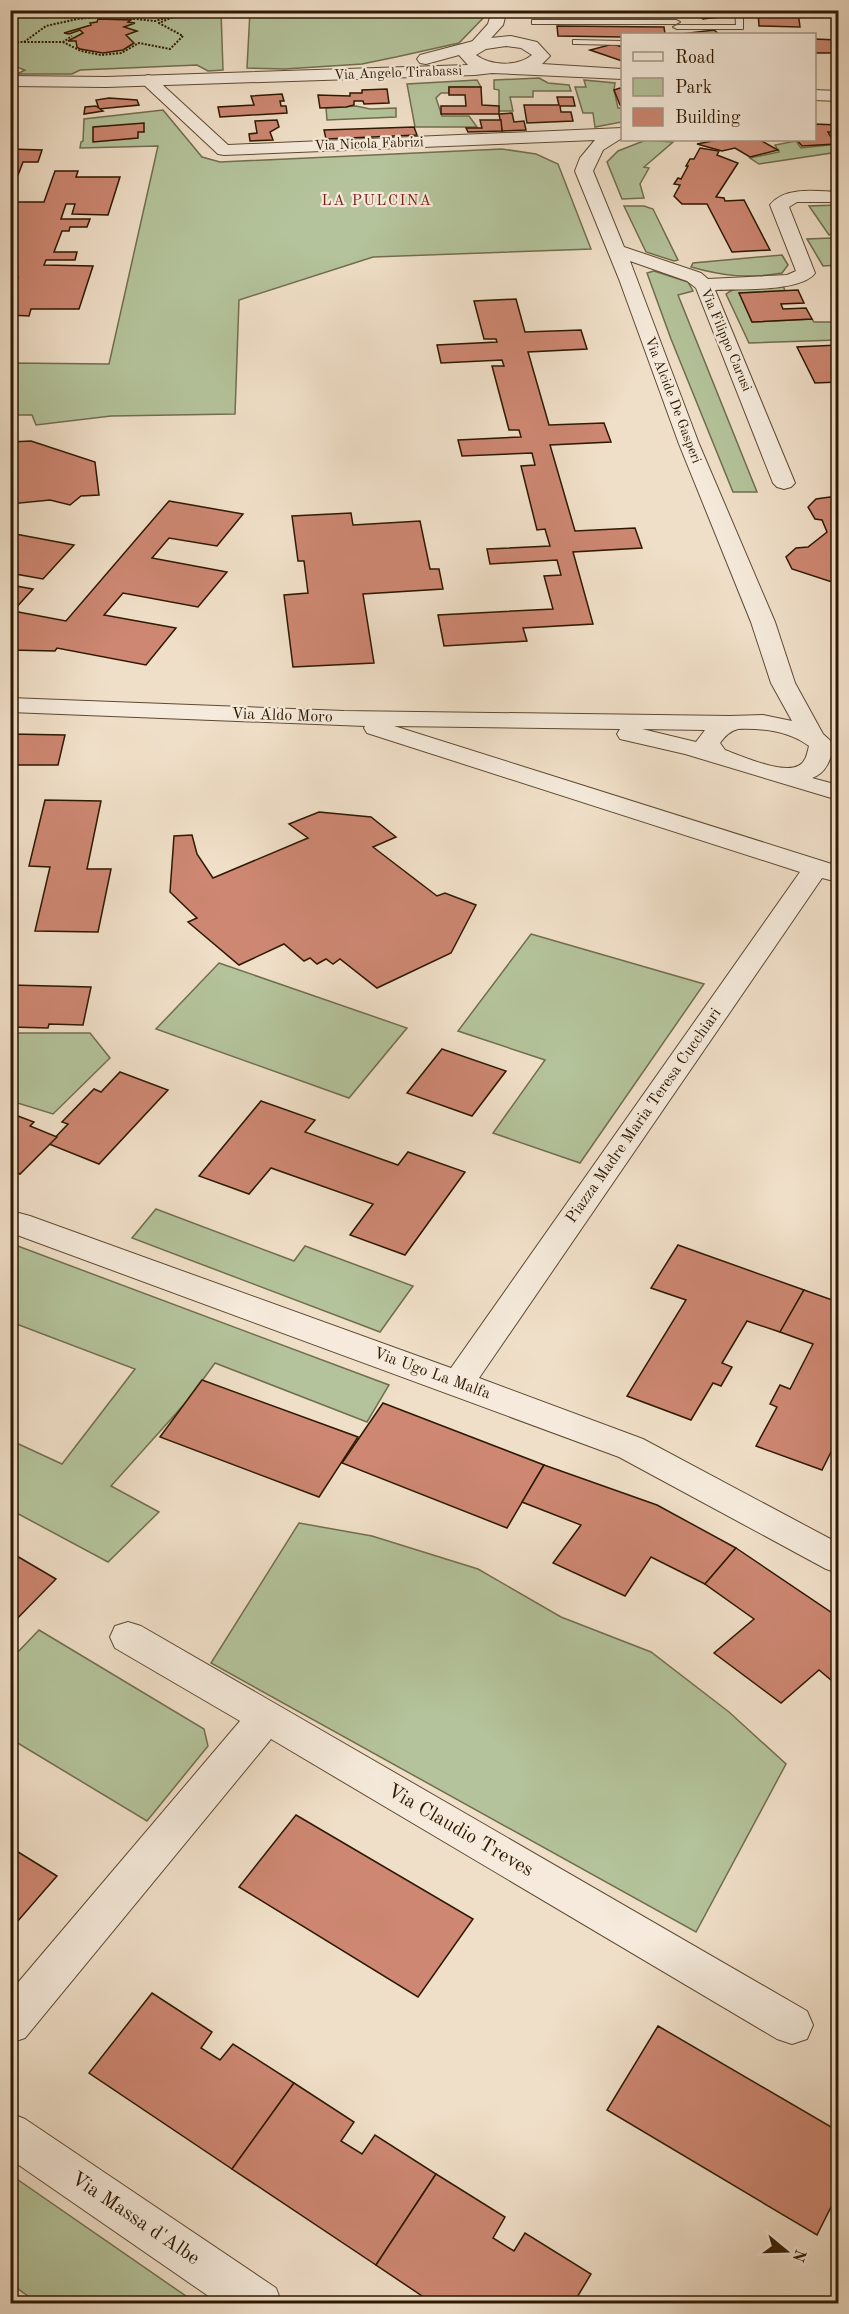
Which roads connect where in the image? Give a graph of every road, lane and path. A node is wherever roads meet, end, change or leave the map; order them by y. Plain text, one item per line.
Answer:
1 (14, 10) edge
2 (500, 10) edge
3 (504, 10) edge
4 (674, 10) edge
5 (739, 10) edge
6 (10, 18) edge
7 (536, 22) dead end
8 (677, 28) edge
9 (72, 36) dead end
10 (10, 42) edge
11 (24, 42) junction
12 (63, 42) junction
13 (621, 43) edge
14 (476, 46) junction
15 (530, 46) junction
16 (566, 49) junction
17 (502, 67) junction
18 (621, 72) edge
19 (621, 72) edge
20 (300, 75) junction
21 (148, 80) junction
22 (106, 82) junction
23 (10, 83) edge
24 (816, 95) edge
25 (10, 96) edge
26 (838, 96) edge
27 (620, 134) edge
28 (487, 140) junction
29 (584, 171) junction
30 (838, 197) edge
31 (616, 250) junction
32 (704, 285) junction
33 (784, 483) dead end
34 (783, 683) junction
35 (10, 705) edge
36 (344, 718) junction
37 (553, 722) junction
38 (757, 722) junction
39 (728, 723) junction
40 (824, 744) edge
41 (715, 755) junction
42 (776, 775) junction
43 (838, 793) edge
44 (827, 871) edge
45 (10, 1225) edge
46 (458, 1383) junction
47 (838, 1559) edge
48 (128, 1637) dead end
49 (266, 1718) junction
50 (11, 2023) edge
51 (792, 2025) dead end
52 (10, 2134) edge
53 (260, 2304) edge

1 - 6 path
2 - 14 street
3 - 15 street
4 - 8 lane
5 - 8 lane
7 - 8 lane
9 - 12 path
10 - 11 path
11 - 12 path
11 - 12 path
13 - 16 lane
14 - 15 street, Via Angelo Tirabassi
14 - 17 street
14 - 20 street, Via Angelo Tirabassi
15 - 16 street, Via Angelo Tirabassi
15 - 17 street
16 - 18 street, Via Angelo Tirabassi
17 - 19 street
17 - 20 street, Via Angelo Tirabassi
20 - 21 street, Via Angelo Tirabassi
21 - 22 street, Via Angelo Tirabassi
21 - 28 street, Via Nicola Fabrizi
22 - 23 street
22 - 25 street
23 - 25 street
24 - 26 street
27 - 28 street, Via Nicola Fabrizi
27 - 29 street
28 - 29 street
29 - 31 street, Via Alcide De Gasperi
30 - 32 street
31 - 32 street, Via Filippo Carusi
31 - 34 street, Via Alcide De Gasperi
32 - 33 street, Via Filippo Carusi
34 - 38 street
34 - 40 street, Via Alcide De Gasperi
35 - 36 street, Via Aldo Moro
36 - 37 street, Via Aldo Moro
36 - 44 street
37 - 39 street, Via Aldo Moro
37 - 41 street, Via Aldo Moro
38 - 39 street, Via Aldo Moro
38 - 40 street, Via Aldo Moro
39 - 41 street
40 - 42 street
41 - 42 street, Via Aldo Moro
42 - 43 street
44 - 46 street, Piazza Madre Maria Teresa Cucchiari
45 - 46 street, Via Ugo La Malfa
46 - 47 street, Via Ugo La Malfa
48 - 49 street, Via Claudio Treves
49 - 50 street
49 - 51 street, Via Claudio Treves
52 - 53 street, Via Massa d'Albe

